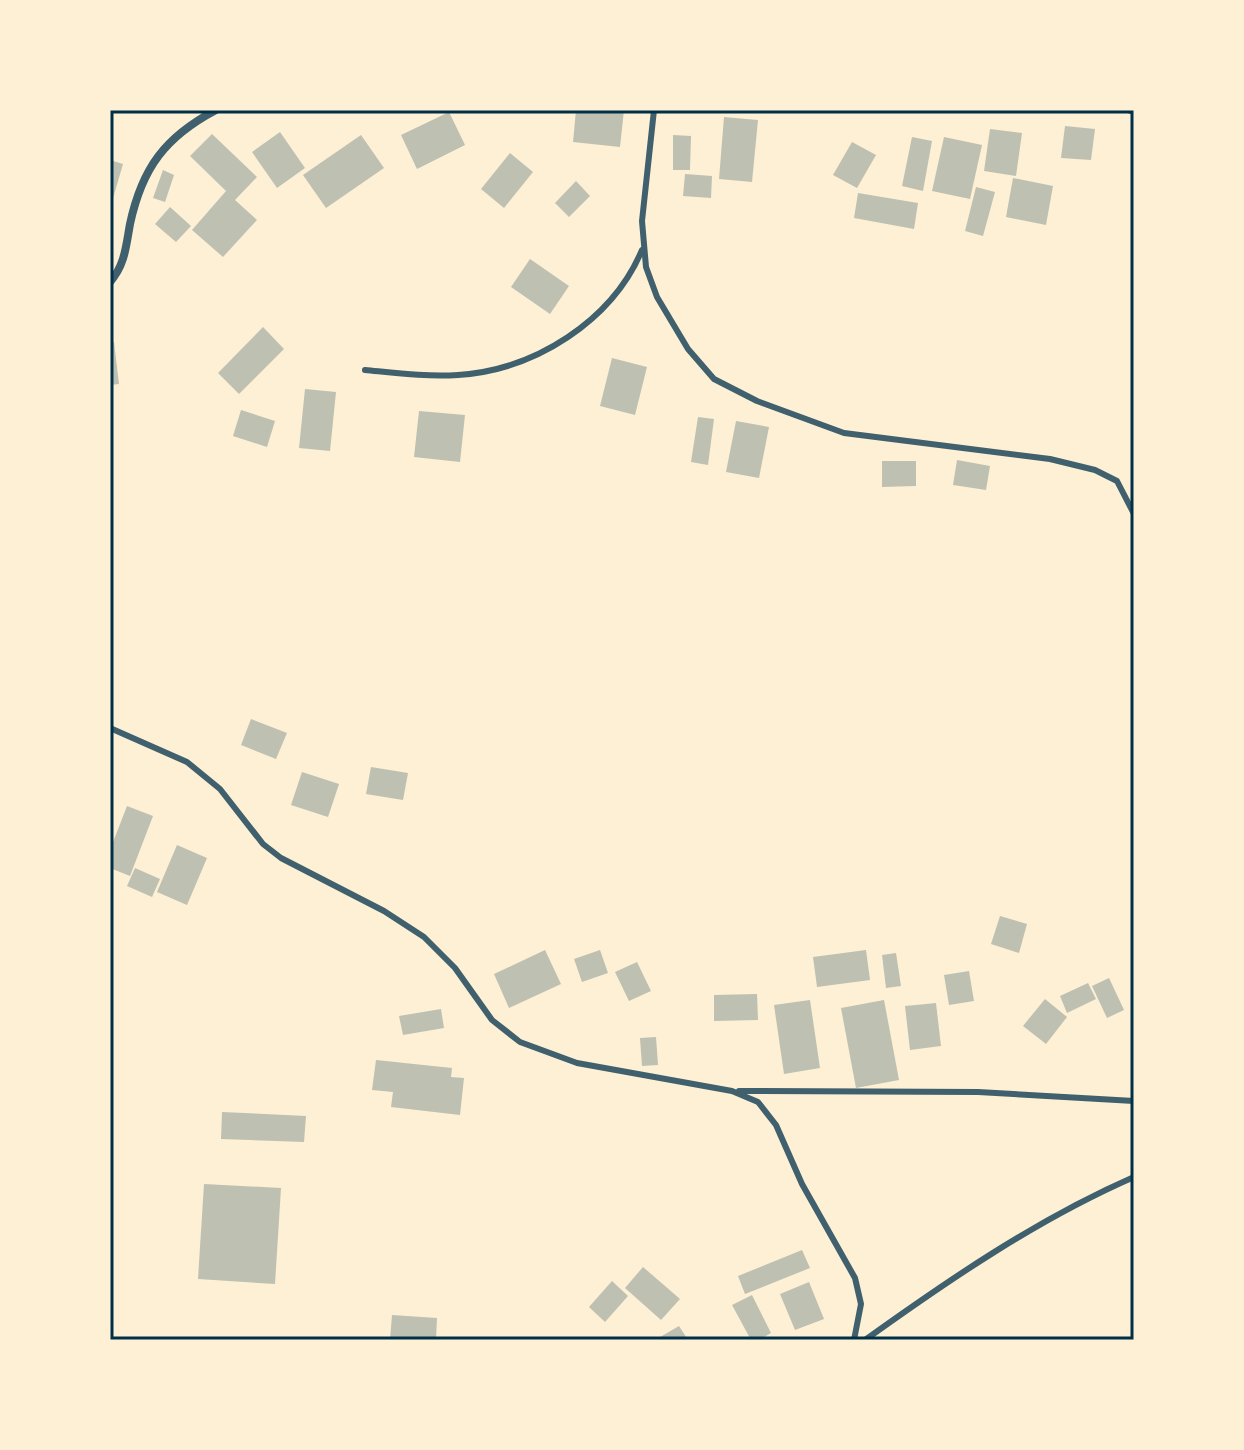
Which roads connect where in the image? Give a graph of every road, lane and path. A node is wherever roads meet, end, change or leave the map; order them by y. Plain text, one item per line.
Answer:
1 (216, 110) edge
2 (654, 110) edge
3 (642, 250) junction
4 (110, 282) edge
5 (365, 370) dead end
6 (1134, 514) edge
7 (110, 728) edge
8 (732, 1091) junction
9 (1134, 1101) edge
10 (1134, 1177) edge
11 (854, 1340) edge
12 (865, 1340) edge

1 - 4 street
2 - 3 lane
3 - 5 lane
3 - 6 lane
7 - 8 lane
8 - 9 lane
8 - 11 lane
10 - 12 lane

